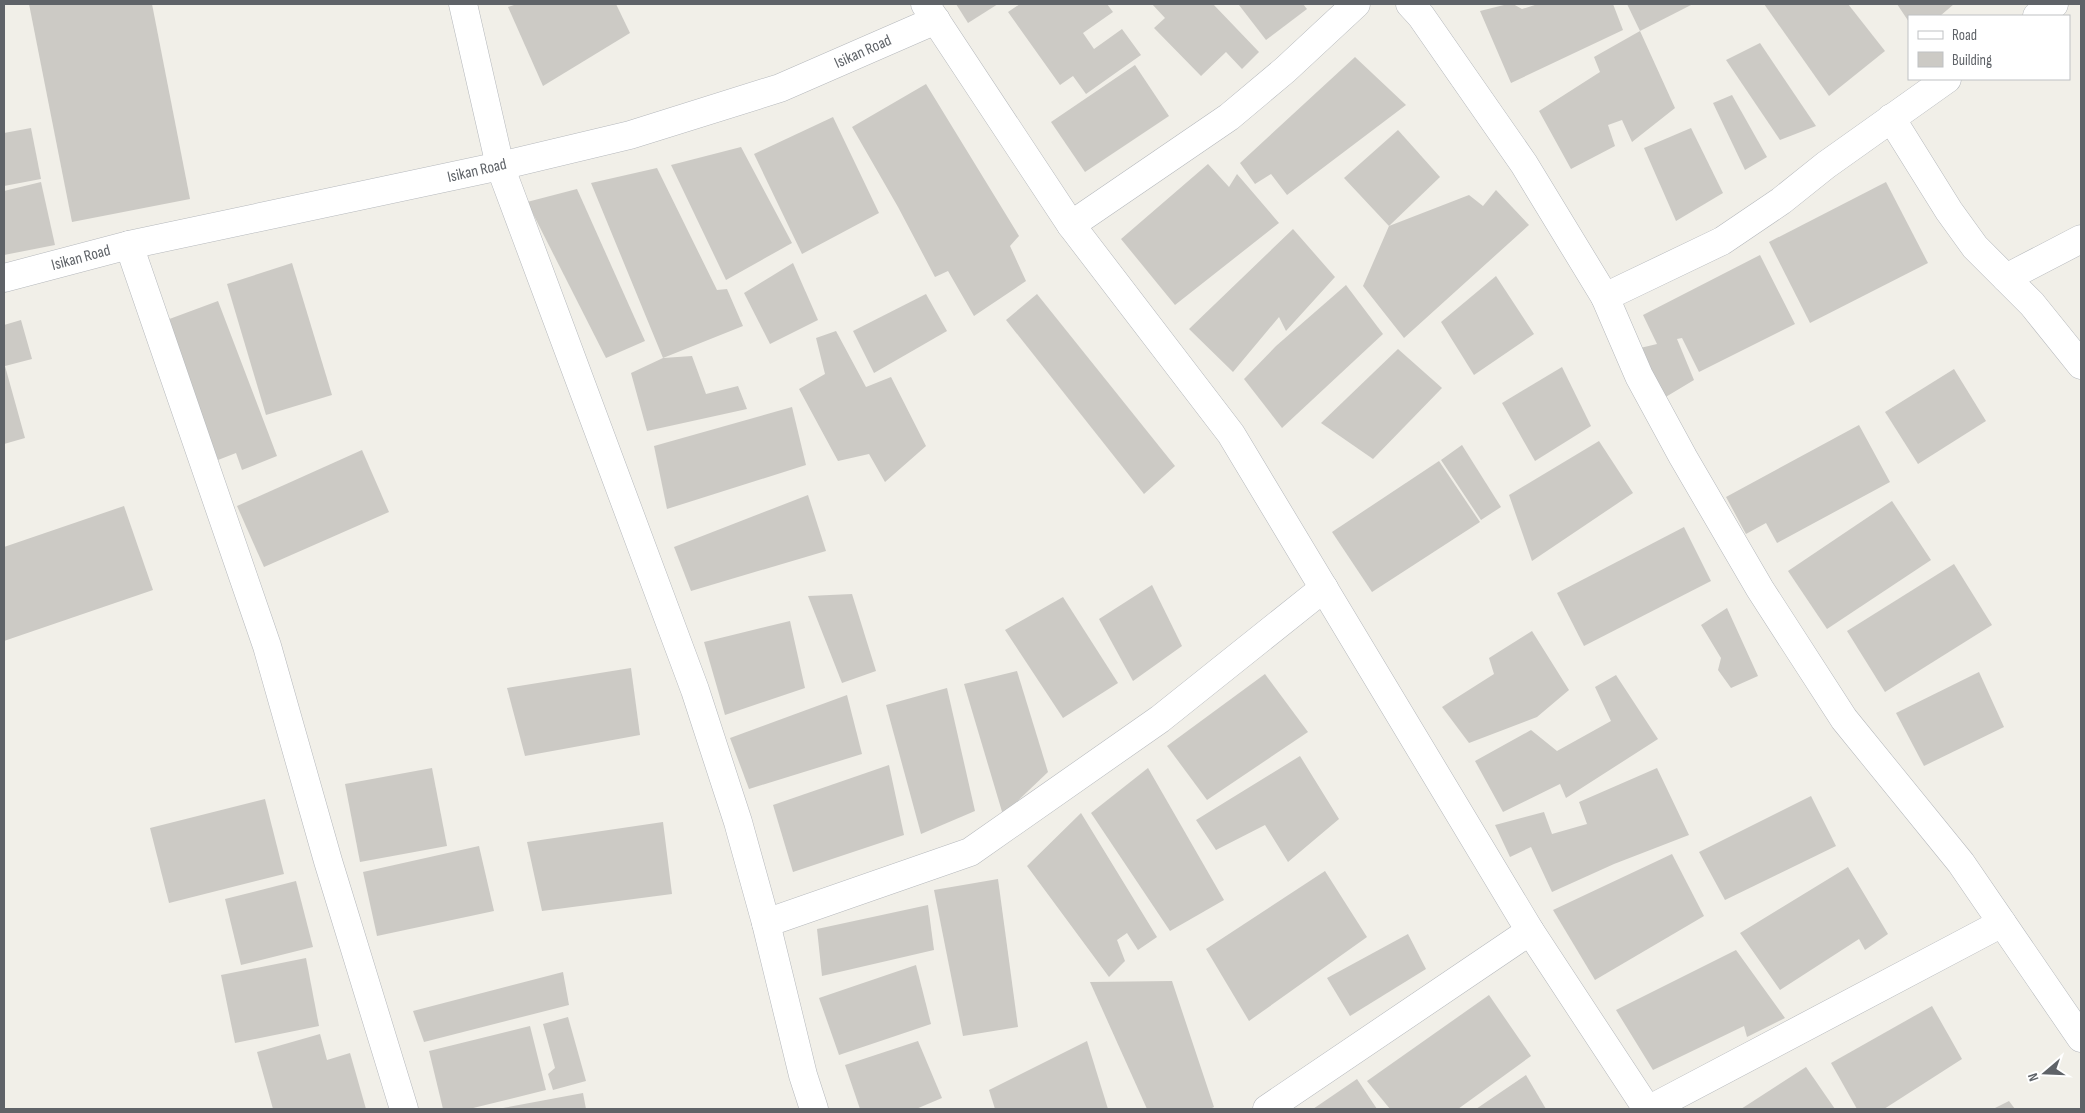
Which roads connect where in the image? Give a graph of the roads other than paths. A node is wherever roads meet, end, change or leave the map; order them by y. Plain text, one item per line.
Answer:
1 (463, 4) edge
2 (1356, 4) edge
3 (1410, 4) edge
4 (2054, 4) edge
5 (930, 12) edge
6 (2038, 15) edge
7 (1946, 80) edge
8 (1891, 118) junction
9 (500, 166) junction
10 (1071, 225) junction
11 (2081, 239) edge
12 (129, 245) junction
13 (4, 278) edge
14 (2006, 278) junction
15 (1605, 297) junction
16 (2081, 365) edge
17 (1324, 588) junction
18 (766, 923) junction
19 (2002, 923) junction
20 (1530, 930) junction
21 (2081, 1038) edge
22 (404, 1109) edge
23 (814, 1109) edge
24 (1268, 1109) edge
25 (1649, 1109) edge

1 - 9 street
2 - 10 street
3 - 15 street
4 - 6 street
5 - 9 street, Isikan Road
5 - 10 street
7 - 8 street
8 - 14 street
8 - 15 street
9 - 12 street, Isikan Road
9 - 18 street
10 - 17 street
11 - 14 street
12 - 13 street, Isikan Road
12 - 22 street
14 - 16 street
15 - 19 street
17 - 18 street
17 - 20 street
18 - 23 street
19 - 21 street
19 - 25 street
20 - 24 street
20 - 25 street

